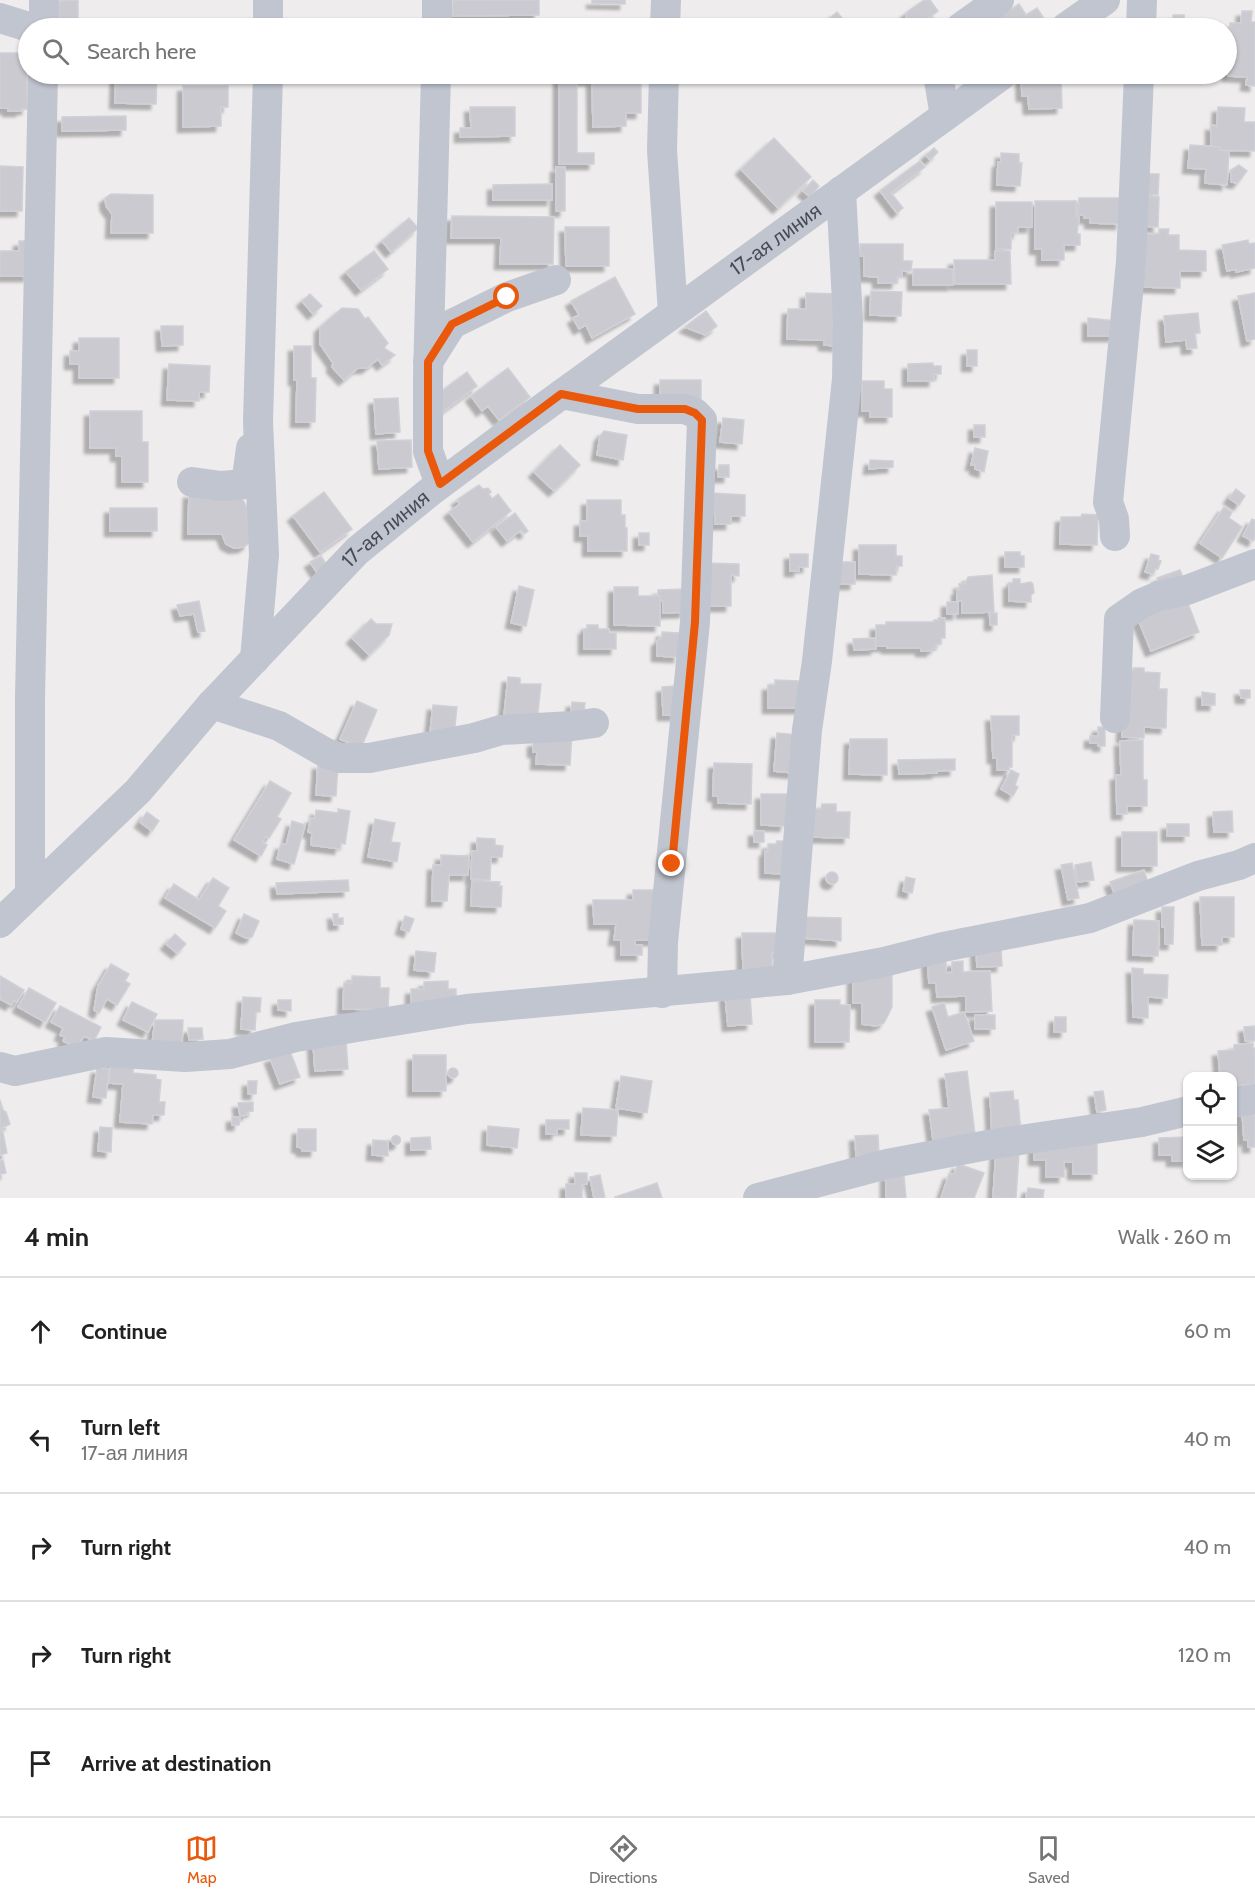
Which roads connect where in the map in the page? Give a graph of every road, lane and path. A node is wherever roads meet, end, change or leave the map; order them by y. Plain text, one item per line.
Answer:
1 (44, 0) edge
2 (268, 0) edge
3 (437, 0) edge
4 (666, 0) edge
5 (999, 0) edge
6 (1105, 0) edge
7 (1142, 0) edge
8 (0, 18) edge
9 (44, 18) edge
10 (268, 18) edge
11 (437, 18) edge
12 (665, 18) edge
13 (974, 18) edge
14 (1079, 18) edge
15 (1141, 18) edge
16 (18, 24) edge
17 (43, 84) edge
18 (268, 84) edge
19 (436, 84) edge
20 (664, 84) edge
21 (940, 84) edge
22 (989, 84) edge
23 (1139, 84) edge
24 (945, 116) junction
25 (841, 191) junction
26 (432, 260) junction
27 (556, 280) dead end
28 (481, 310) junction
29 (673, 313) junction
30 (428, 362) junction
31 (561, 394) junction
32 (258, 422) junction
33 (192, 482) dead end
34 (440, 484) junction
35 (1115, 536) dead end
36 (1255, 564) edge
37 (255, 659) junction
38 (213, 704) junction
39 (1115, 718) dead end
40 (594, 723) dead end
41 (1255, 858) edge
42 (30, 894) junction
43 (0, 922) edge
44 (787, 980) junction
45 (662, 993) junction
46 (0, 1067) edge
47 (1255, 1100) edge
48 (1237, 1102) edge
49 (1183, 1112) edge
50 (758, 1198) edge

1 - 9 street
2 - 10 street
3 - 11 street
4 - 12 street
5 - 13 street
6 - 14 street
7 - 15 street
8 - 16 street
17 - 42 street
18 - 32 street
19 - 26 street
20 - 29 street
21 - 24 street
22 - 24 street, 17-ая линия
23 - 35 street
24 - 25 street, 17-ая линия
25 - 29 street, 17-ая линия
25 - 44 street
26 - 28 street
26 - 30 street
27 - 28 street
28 - 30 street
29 - 31 street, 17-ая линия
30 - 34 street
31 - 34 street, 17-ая линия
31 - 45 street
32 - 33 street
32 - 37 street
34 - 37 street, 17-ая линия
36 - 39 street
37 - 38 street, 17-ая линия
38 - 40 street
38 - 42 street, 17-ая линия
41 - 44 street
42 - 43 street, 17-ая линия
44 - 45 street
45 - 46 street
47 - 48 street
49 - 50 street

